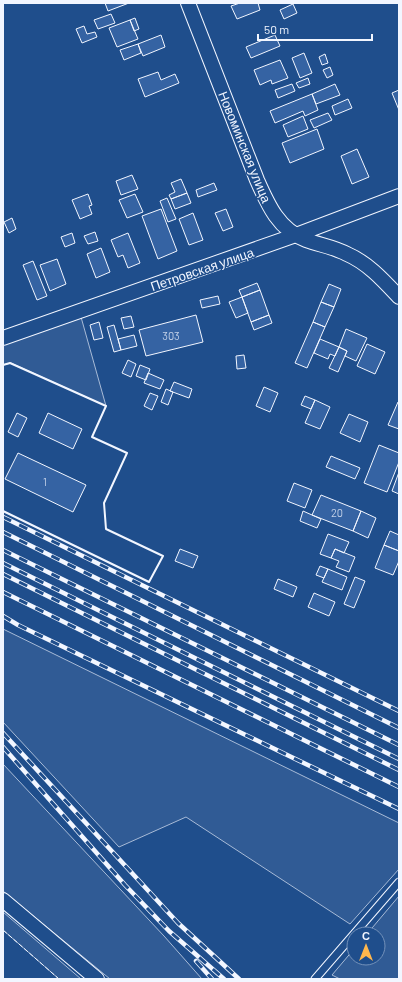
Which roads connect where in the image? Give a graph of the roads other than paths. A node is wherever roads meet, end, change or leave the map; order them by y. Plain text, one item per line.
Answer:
1 (188, 3) edge
2 (399, 196) edge
3 (296, 236) junction
4 (399, 297) edge
5 (3, 338) edge
6 (399, 882) edge
7 (3, 900) edge
8 (97, 979) edge
9 (315, 979) edge

1 - 3 street, Новоминская улица
2 - 3 street, Петровская улица
3 - 4 street, Новоминская улица
3 - 5 street, Петровская улица
6 - 9 lane
7 - 8 street

